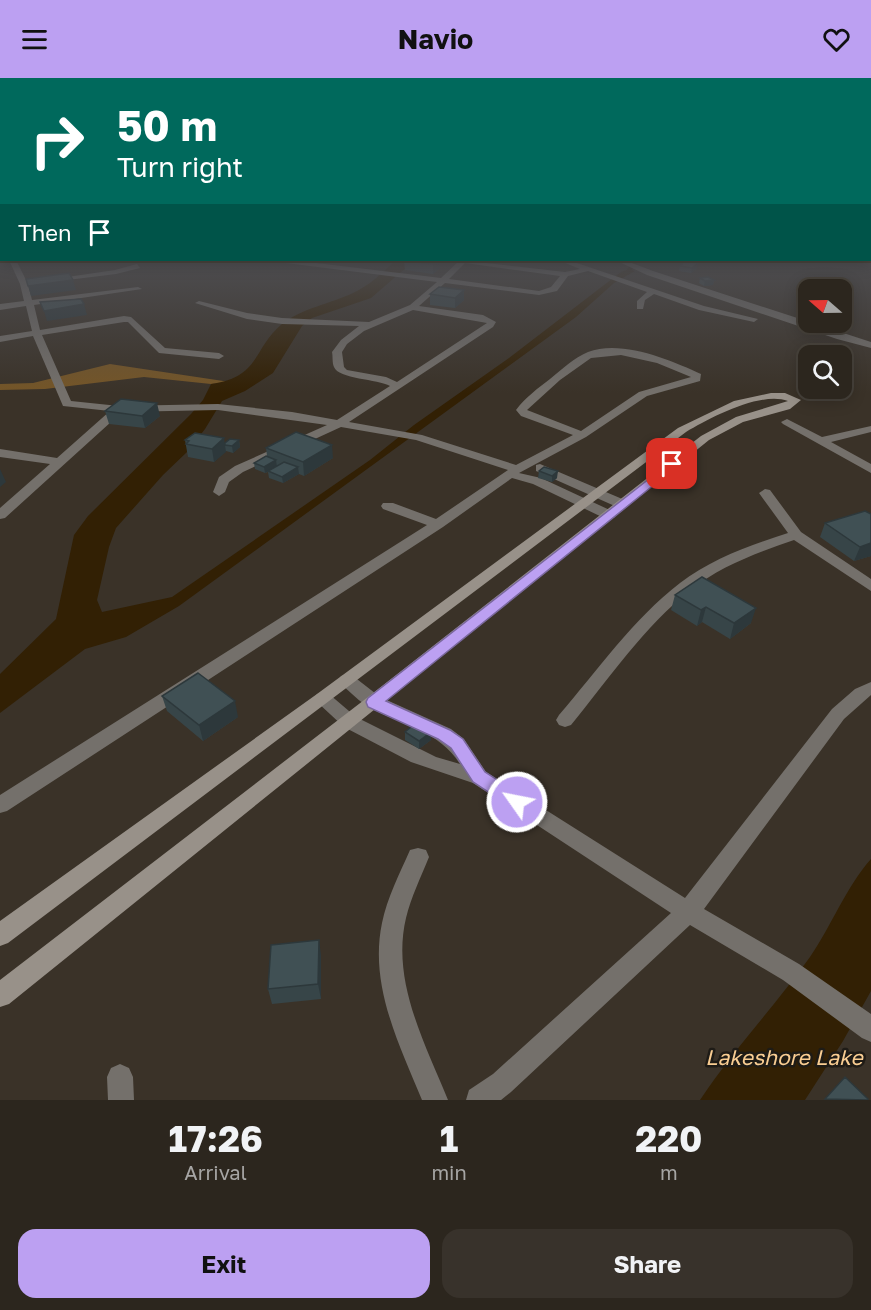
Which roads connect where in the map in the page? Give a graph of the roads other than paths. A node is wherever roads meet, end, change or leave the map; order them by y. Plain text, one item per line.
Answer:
1 (28, 298) edge
2 (70, 298) edge
3 (422, 298) edge
4 (642, 298) edge
5 (675, 298) edge
6 (724, 298) edge
7 (29, 303) junction
8 (199, 303) dead end
9 (0, 307) edge
10 (411, 307) junction
11 (640, 307) dead end
12 (754, 319) dead end
13 (368, 324) junction
14 (37, 334) junction
15 (0, 339) edge
16 (871, 345) edge
17 (219, 357) dead end
18 (397, 386) junction
19 (119, 409) junction
20 (787, 422) dead end
21 (338, 424) junction
22 (871, 429) edge
23 (582, 435) junction
24 (819, 441) junction
25 (0, 453) edge
26 (60, 462) junction
27 (518, 469) junction
28 (871, 469) edge
29 (219, 492) dead end
30 (765, 494) dead end
31 (591, 498) junction
32 (388, 506) dead end
33 (615, 509) junction
34 (0, 515) edge
35 (438, 524) junction
36 (796, 535) junction
37 (871, 586) edge
38 (347, 680) junction
39 (871, 688) edge
40 (323, 698) junction
41 (374, 702) junction
42 (565, 720) dead end
43 (350, 722) junction
44 (479, 777) junction
45 (0, 805) edge
46 (418, 856) dead end
47 (688, 912) junction
48 (0, 935) edge
49 (0, 995) edge
50 (866, 1025) edge
51 (435, 1100) edge
52 (479, 1100) edge

1 - 7 street
2 - 7 street
3 - 10 street
4 - 11 street
5 - 12 street
6 - 16 street
7 - 9 street
7 - 14 street
8 - 13 street
10 - 13 street
10 - 18 street
13 - 18 street
14 - 15 street
14 - 17 street
14 - 19 street
18 - 21 street
19 - 21 street
19 - 26 street
20 - 24 street
21 - 27 street
21 - 29 street
22 - 24 street
23 - 23 street
23 - 27 street
24 - 28 street
25 - 26 street
26 - 34 street
27 - 31 street
27 - 31 street
27 - 35 street
30 - 36 street
31 - 33 street
31 - 33 street
31 - 38 street
32 - 35 street
33 - 41 street
35 - 45 street
36 - 37 street
36 - 42 street
38 - 40 street
38 - 41 street
39 - 47 street
40 - 43 street
40 - 48 street
41 - 43 street
41 - 44 street
43 - 44 street
43 - 49 street
44 - 47 street
46 - 51 street
47 - 50 street
47 - 52 street

